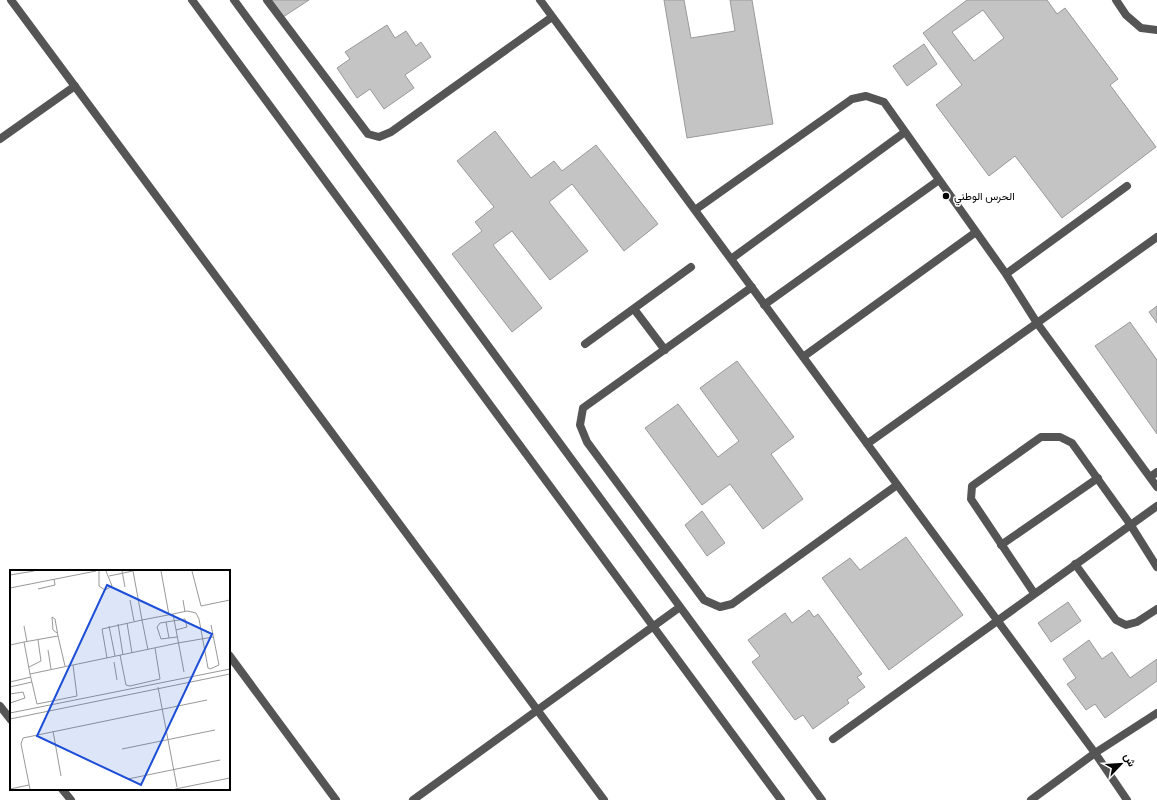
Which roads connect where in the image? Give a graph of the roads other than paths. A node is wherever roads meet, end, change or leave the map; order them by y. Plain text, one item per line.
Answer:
1 (11, 0) edge
2 (192, 0) edge
3 (234, 0) edge
4 (267, 0) edge
5 (540, 0) edge
6 (1116, 0) edge
7 (552, 17) junction
8 (1157, 30) edge
9 (75, 86) junction
10 (905, 132) junction
11 (0, 139) edge
12 (939, 180) junction
13 (1127, 186) dead end
14 (695, 210) junction
15 (976, 232) junction
16 (1157, 237) edge
17 (731, 259) junction
18 (691, 267) dead end
19 (1006, 274) junction
20 (752, 287) junction
21 (764, 305) junction
22 (634, 309) junction
23 (1038, 323) junction
24 (585, 344) dead end
25 (665, 350) junction
26 (803, 358) junction
27 (867, 444) junction
28 (1157, 472) edge
29 (1150, 477) junction
30 (1098, 478) junction
31 (897, 485) junction
32 (1157, 487) edge
33 (1157, 506) edge
34 (1130, 524) junction
35 (1002, 545) junction
36 (1075, 564) junction
37 (1157, 567) edge
38 (1034, 593) junction
39 (680, 607) junction
40 (1157, 609) edge
41 (997, 620) junction
42 (653, 626) junction
43 (230, 656) edge
44 (0, 706) edge
45 (538, 710) junction
46 (1157, 713) edge
47 (10, 719) edge
48 (833, 739) dead end
49 (1095, 753) junction
50 (63, 790) edge
51 (71, 800) edge
52 (336, 800) edge
53 (413, 800) edge
54 (604, 800) edge
55 (781, 800) edge
56 (822, 800) edge
57 (1031, 800) edge
58 (1127, 800) edge

1 - 9 street
2 - 42 street
3 - 39 street
4 - 7 street
5 - 7 street
6 - 8 street
7 - 14 street
9 - 11 street
9 - 45 street
10 - 12 street
10 - 14 street
10 - 17 street
12 - 15 street
12 - 21 street
13 - 19 street
14 - 17 street
15 - 19 street
15 - 26 street
16 - 23 street
17 - 20 street
18 - 22 street
19 - 23 street
20 - 21 street
20 - 25 street
21 - 26 street
22 - 24 street
22 - 25 street
23 - 27 street
23 - 29 street
25 - 31 street
26 - 27 street
27 - 31 street
28 - 29 street
29 - 32 street
30 - 34 street
30 - 35 street
30 - 35 street
31 - 41 street
33 - 34 street
34 - 36 street
34 - 37 street
35 - 38 street
36 - 38 street
36 - 40 street
38 - 41 street
39 - 42 street
39 - 56 street
41 - 48 street
41 - 49 street
42 - 45 street
42 - 55 street
43 - 52 street
44 - 47 street
45 - 53 street
45 - 54 street
46 - 49 street
49 - 57 street
49 - 58 street
50 - 51 street

